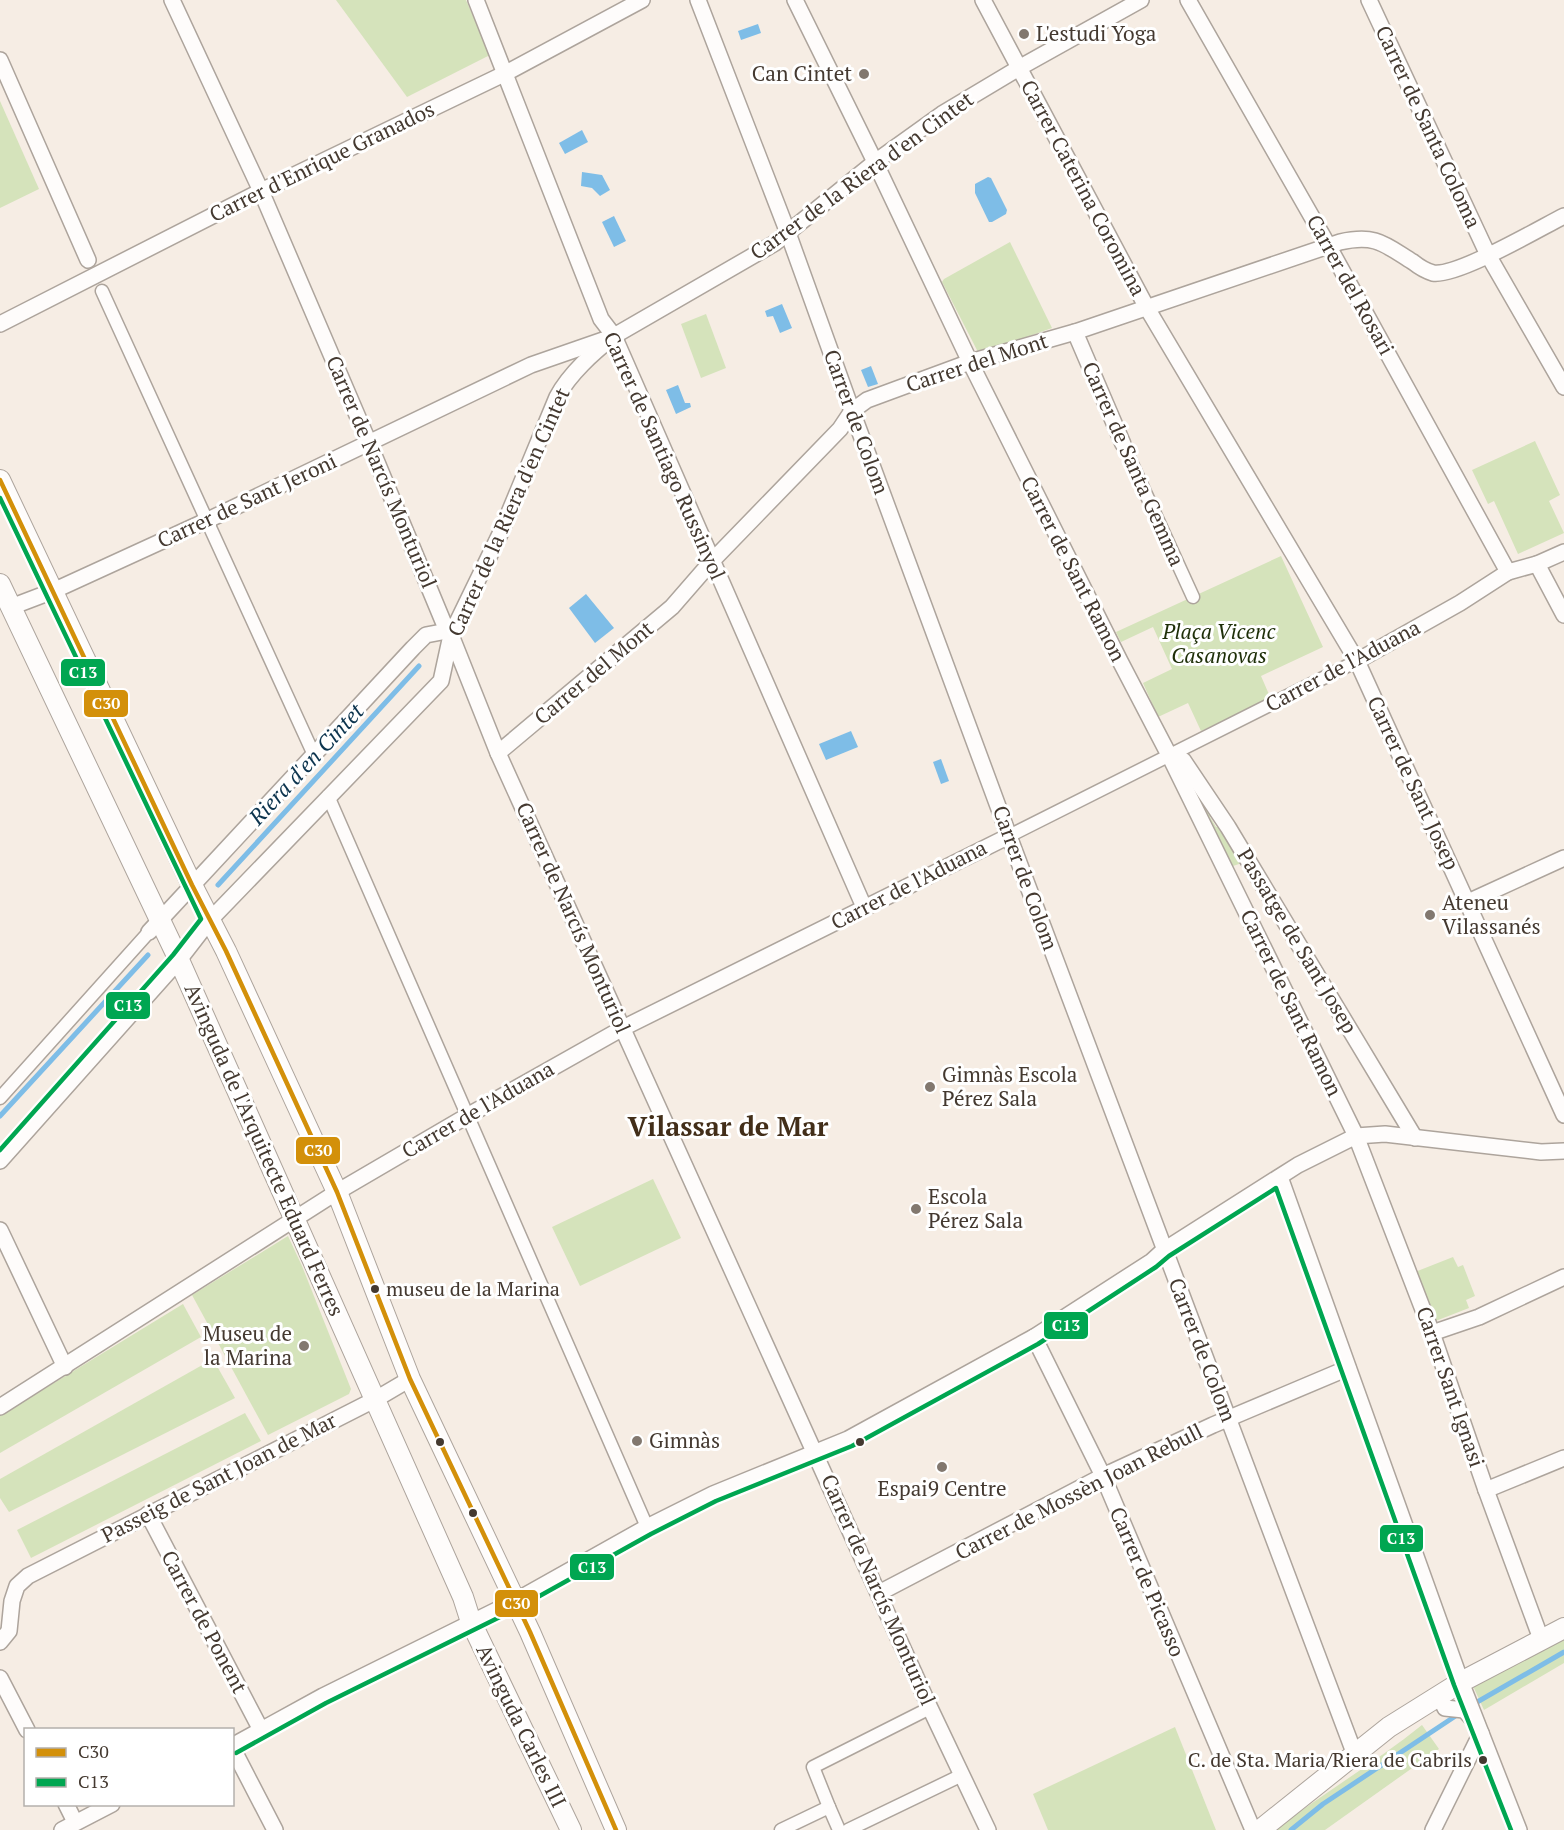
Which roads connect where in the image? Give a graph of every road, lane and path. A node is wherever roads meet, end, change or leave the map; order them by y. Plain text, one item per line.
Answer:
1 (172, 0) edge
2 (476, 0) edge
3 (642, 0) edge
4 (698, 0) edge
5 (795, 0) edge
6 (983, 0) edge
7 (1141, 0) edge
8 (1188, 0) edge
9 (1369, 0) edge
10 (0, 60) edge
11 (1019, 68) junction
12 (506, 72) junction
13 (875, 162) junction
14 (261, 191) junction
15 (1564, 216) edge
16 (788, 233) junction
17 (1329, 247) junction
18 (1488, 255) junction
19 (88, 260) dead end
20 (102, 291) dead end
21 (1147, 308) junction
22 (0, 324) edge
23 (1074, 332) junction
24 (614, 336) junction
25 (970, 362) junction
26 (1564, 387) edge
27 (852, 411) junction
28 (369, 443) junction
29 (1123, 444) joint
30 (0, 480) edge
31 (208, 520) junction
32 (1564, 552) edge
33 (712, 561) junction
34 (1537, 564) junction
35 (1508, 572) junction
36 (0, 584) edge
37 (53, 591) junction
38 (1193, 597) dead end
39 (11, 608) junction
40 (1564, 615) edge
41 (449, 633) junction
42 (1357, 661) junction
43 (498, 753) junction
44 (314, 754) junction
45 (1169, 755) junction
46 (328, 796) junction
47 (1009, 836) junction
48 (1564, 858) edge
49 (192, 885) junction
50 (1468, 902) junction
51 (864, 907) junction
52 (210, 920) junction
53 (155, 926) junction
54 (179, 960) junction
55 (623, 1028) junction
56 (0, 1098) edge
57 (1564, 1115) edge
58 (467, 1116) junction
59 (1356, 1136) junction
60 (1415, 1138) junction
61 (1564, 1151) edge
62 (0, 1161) edge
63 (1280, 1177) junction
64 (337, 1192) junction
65 (294, 1218) junction
66 (0, 1230) edge
67 (1164, 1250) junction
68 (1564, 1277) edge
69 (1432, 1333) junction
70 (1034, 1337) junction
71 (64, 1367) junction
72 (1348, 1368) junction
73 (410, 1379) junction
74 (376, 1399) junction
75 (0, 1407) edge
76 (1228, 1419) junction
77 (816, 1453) junction
78 (1564, 1458) edge
79 (1103, 1476) junction
80 (1486, 1490) junction
81 (148, 1514) junction
82 (647, 1527) junction
83 (879, 1593) junction
84 (516, 1601) junction
85 (471, 1622) junction
86 (1564, 1628) edge
87 (1542, 1639) junction
88 (0, 1642) edge
89 (0, 1678) edge
90 (1461, 1682) junction
91 (1439, 1696) junction
92 (930, 1708) junction
93 (26, 1728) edge
94 (1480, 1729) junction
95 (261, 1730) junction
96 (234, 1745) edge
97 (234, 1750) edge
98 (1355, 1755) junction
99 (962, 1775) junction
100 (66, 1806) edge
101 (108, 1806) edge
102 (829, 1808) junction
103 (69, 1826) edge
104 (275, 1830) edge
105 (571, 1830) edge
106 (616, 1830) edge
107 (781, 1830) edge
108 (839, 1830) edge
109 (848, 1830) edge
110 (988, 1830) edge
111 (1252, 1830) edge
112 (1260, 1830) edge
113 (1433, 1830) edge
114 (1519, 1830) edge

1 - 14 street, Carrer de Narcís Monturiol
2 - 12 street, Carrer de Santiago Russinyol
3 - 12 street, Carrer d'Enrique Granados
4 - 16 street, Carrer de Colom
5 - 13 street, Carrer de Sant Ramon
6 - 11 street, Carrer Caterina Coromina
7 - 11 street, Carrer de la Riera d'en Cintet
8 - 17 street, Carrer del Rosari
9 - 18 street, Carrer de Santa Coloma
10 - 19 street
11 - 13 street, Carrer de la Riera d'en Cintet
11 - 21 street, Carrer Caterina Coromina
12 - 14 street, Carrer d'Enrique Granados
12 - 24 street, Carrer de Santiago Russinyol
13 - 16 street, Carrer de la Riera d'en Cintet
13 - 25 street, Carrer de Sant Ramon
14 - 22 street, Carrer d'Enrique Granados
14 - 28 street, Carrer de Narcís Monturiol
15 - 18 street, Carrer del Mont
16 - 24 street, Carrer de la Riera d'en Cintet
16 - 27 street, Carrer de Colom
17 - 18 street, Carrer del Mont
17 - 21 street, Carrer del Mont
17 - 35 street, Carrer del Rosari
18 - 26 street, Carrer de Santa Coloma
20 - 31 street
21 - 23 street, Carrer del Mont
21 - 42 street, Carrer de Sant Josep
23 - 25 street, Carrer del Mont
23 - 29 street, Carrer de Santa Gemma
24 - 28 street, Carrer de Sant Jeroni
24 - 33 street, Carrer de Santiago Russinyol
24 - 41 street, Carrer de la Riera d'en Cintet
25 - 27 street, Carrer del Mont
25 - 45 street, Carrer de Sant Ramon
27 - 33 street, Carrer del Mont
27 - 47 street, Carrer de Colom
28 - 31 street, Carrer de Sant Jeroni
28 - 41 street, Carrer de Narcís Monturiol
29 - 38 street, Carrer de Santa Gemma
30 - 37 street
31 - 37 street, Carrer de Sant Jeroni
31 - 44 street
32 - 34 street, Carrer de l'Aduana
33 - 43 street, Carrer del Mont
33 - 51 street, Carrer de Santiago Russinyol
34 - 35 street, Carrer de l'Aduana
34 - 40 street
35 - 42 street, Carrer de l'Aduana
36 - 39 street, Avinguda de l'Arquitecte Eduard Ferres
37 - 39 street, Carrer de Sant Jeroni
37 - 49 street
39 - 53 street, Avinguda de l'Arquitecte Eduard Ferres
41 - 43 street, Carrer de Narcís Monturiol
41 - 44 street, Carrer de la Riera d'en Cintet
41 - 46 street, Carrer de la Riera d'en Cintet
42 - 45 street, Carrer de l'Aduana
42 - 50 street, Carrer de Sant Josep
43 - 55 street, Carrer de Narcís Monturiol
44 - 49 street, Carrer de la Riera d'en Cintet
45 - 47 street, Carrer de l'Aduana
45 - 59 street, Carrer de Sant Ramon
45 - 60 street, Passatge de Sant Josep
46 - 52 street, Carrer de la Riera d'en Cintet
46 - 58 street
47 - 51 street, Carrer de l'Aduana
47 - 67 street, Carrer de Colom
48 - 50 street
49 - 52 street
49 - 53 street, Carrer de la Riera d'en Cintet
50 - 57 street, Carrer de Sant Josep
51 - 55 street, Carrer de l'Aduana
52 - 54 street, Carrer de la Riera d'en Cintet
52 - 64 street
53 - 54 street, Avinguda de l'Arquitecte Eduard Ferres
53 - 56 street, Carrer de la Riera d'en Cintet
54 - 62 street, Carrer de la Riera d'en Cintet
54 - 65 street, Avinguda de l'Arquitecte Eduard Ferres
55 - 58 street, Carrer de l'Aduana
55 - 77 street, Carrer de Narcís Monturiol
58 - 64 street, Carrer de l'Aduana
58 - 82 street
59 - 60 street
59 - 63 street
59 - 69 street, Carrer Sant Ignasi
60 - 61 street
63 - 67 street
63 - 72 street
64 - 65 street, Carrer de l'Aduana
64 - 73 street
65 - 71 street
65 - 74 street, Avinguda de l'Arquitecte Eduard Ferres
66 - 71 street
67 - 70 street
67 - 76 street, Carrer de Colom
68 - 69 street
69 - 80 street, Carrer Sant Ignasi
70 - 77 street
70 - 79 street, Carrer de Picasso
71 - 75 street
72 - 76 street, Carrer de Mossèn Joan Rebull
72 - 90 street
73 - 74 street, Passeig de Sant Joan de Mar
73 - 84 street
74 - 81 street, Passeig de Sant Joan de Mar
74 - 85 street, Avinguda de l'Arquitecte Eduard Ferres
76 - 79 street, Carrer de Mossèn Joan Rebull
76 - 98 street, Carrer de Colom
77 - 82 street
77 - 83 street, Carrer de Narcís Monturiol
78 - 80 street
79 - 83 street, Carrer de Mossèn Joan Rebull
79 - 111 street, Carrer de Picasso
80 - 87 street, Carrer Sant Ignasi
81 - 88 street, Passeig de Sant Joan de Mar
81 - 95 street, Carrer de Ponent
82 - 84 street
83 - 92 street, Carrer de Narcís Monturiol
84 - 85 street
84 - 106 street, Avinguda Carles III
85 - 95 street
85 - 105 street, Avinguda Carles III
86 - 87 street
87 - 90 street
89 - 93 street
90 - 91 street
90 - 94 street
91 - 94 street
91 - 98 street
92 - 99 street, Carrer de Narcís Monturiol
92 - 102 street
94 - 113 street
94 - 114 street
95 - 96 street
97 - 104 street
98 - 112 street
99 - 109 street
99 - 110 street, Carrer de Narcís Monturiol
100 - 103 street
101 - 103 street
102 - 107 street
102 - 108 street

